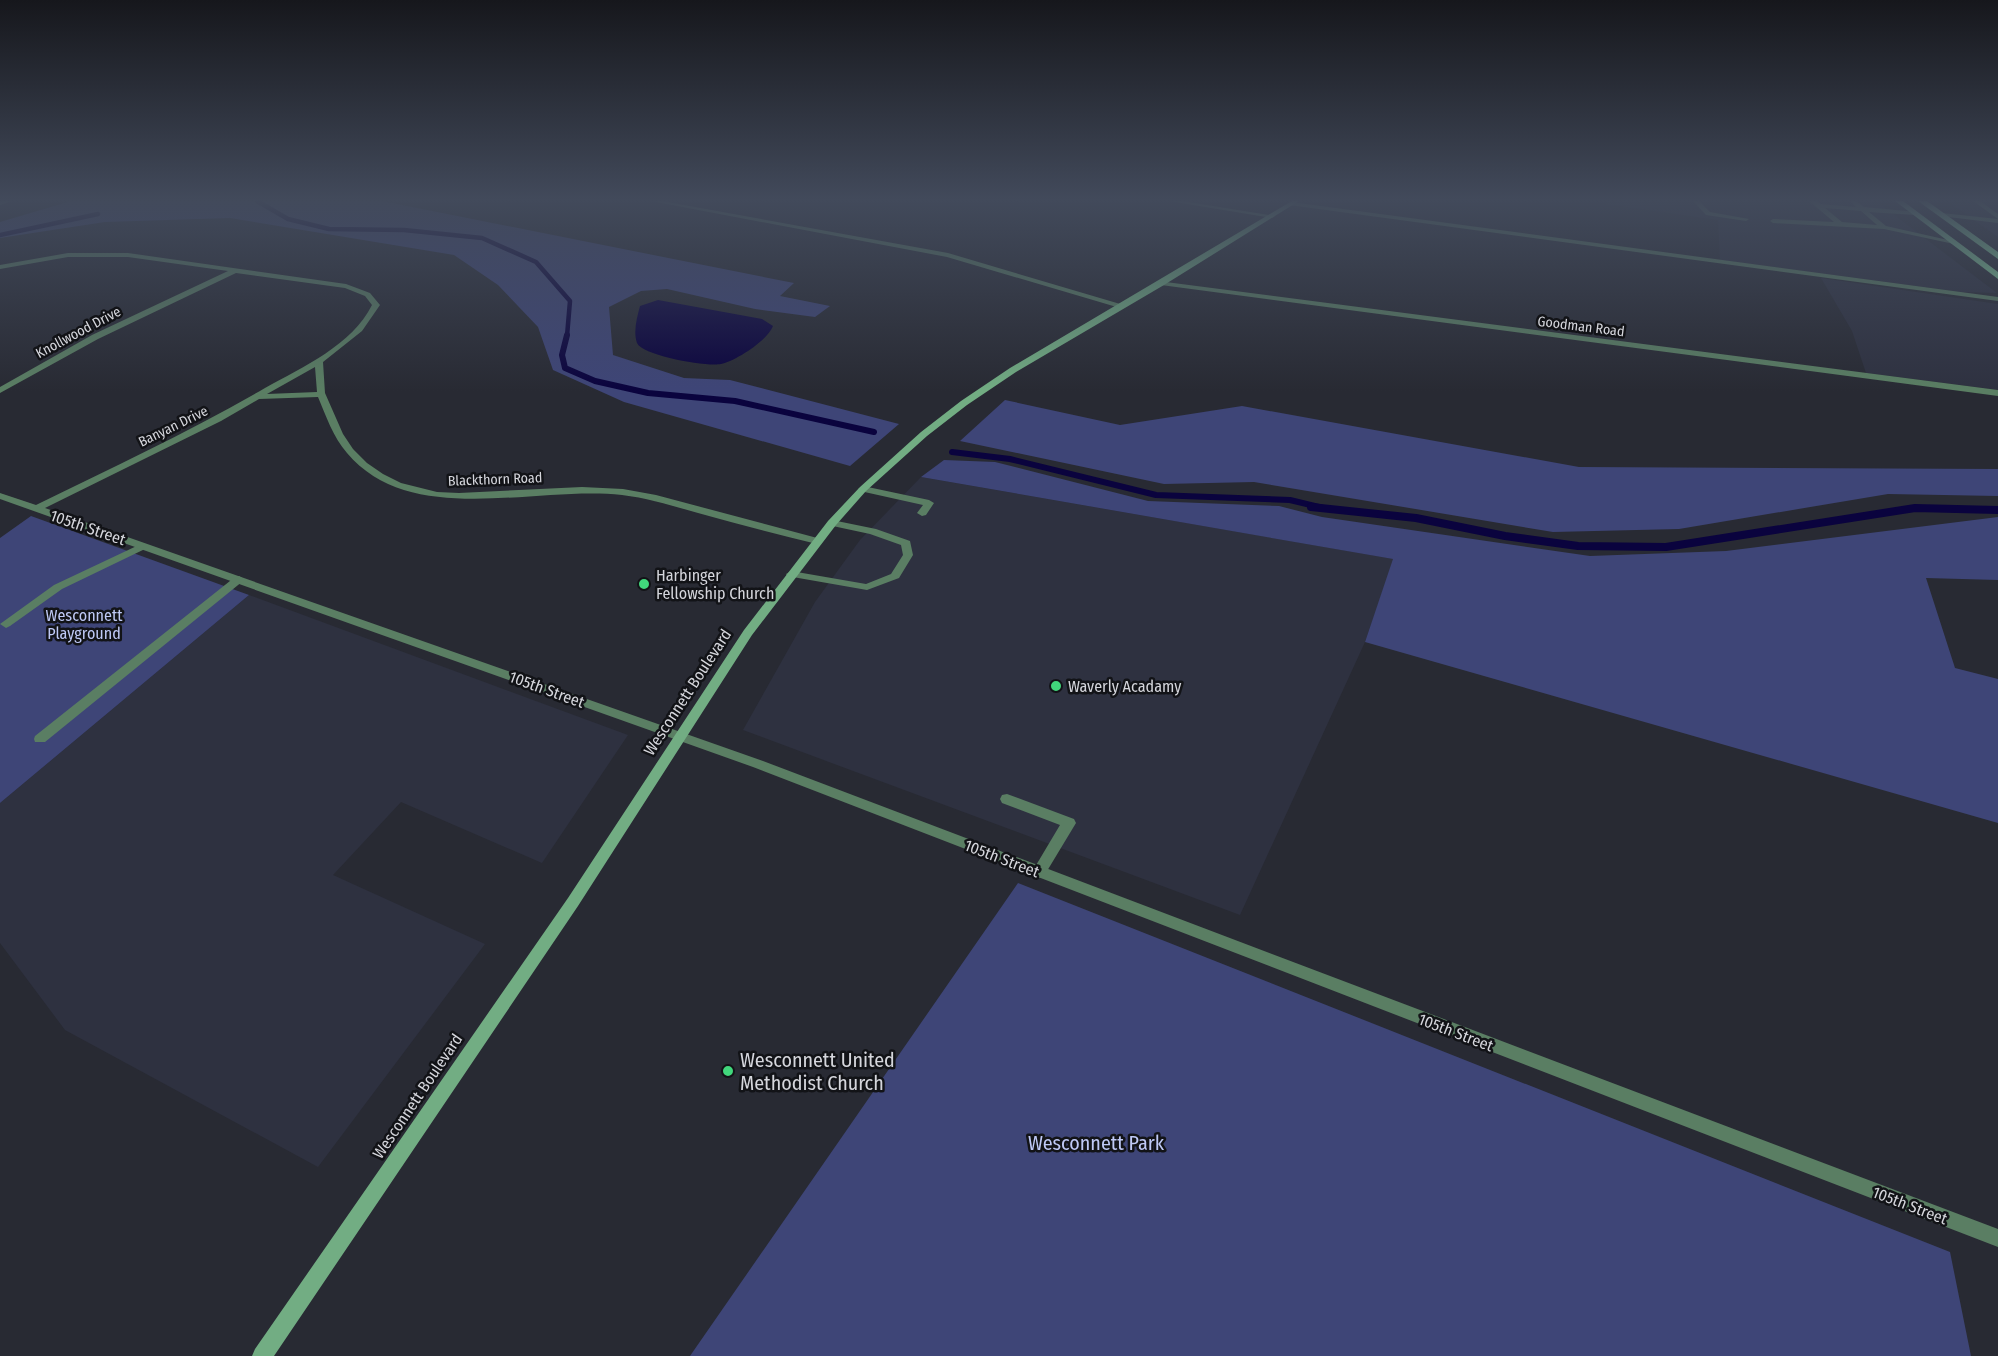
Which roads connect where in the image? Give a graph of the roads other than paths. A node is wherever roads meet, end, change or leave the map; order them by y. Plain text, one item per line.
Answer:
1 (15, 264) edge
2 (195, 264) edge
3 (980, 264) edge
4 (1192, 264) edge
5 (1746, 264) edge
6 (1983, 264) edge
7 (0, 267) edge
8 (236, 270) junction
9 (1998, 276) edge
10 (1161, 283) junction
11 (1998, 299) edge
12 (1123, 306) junction
13 (319, 361) junction
14 (0, 390) edge
15 (321, 393) junction
16 (1998, 393) edge
17 (259, 398) junction
18 (863, 489) junction
19 (0, 496) edge
20 (36, 509) junction
21 (922, 513) dead end
22 (832, 523) junction
23 (817, 541) junction
24 (143, 546) junction
25 (791, 574) junction
26 (238, 579) junction
27 (6, 624) dead end
28 (680, 737) junction
29 (40, 739) dead end
30 (1007, 799) dead end
31 (1039, 872) junction
32 (1998, 1238) edge
33 (262, 1356) edge

1 - 7 street
2 - 8 street
3 - 12 street
4 - 10 street, Wesconnett Boulevard
5 - 11 street
6 - 9 main road
8 - 13 street
8 - 14 street, Knollwood Drive
10 - 12 street, Wesconnett Boulevard
10 - 16 street, Goodman Road
12 - 18 street, Wesconnett Boulevard
13 - 15 street, Blackthorn Road
13 - 17 street, Banyan Drive
15 - 17 street
15 - 23 street, Blackthorn Road
17 - 20 street, Banyan Drive
18 - 21 street
18 - 22 street, Wesconnett Boulevard
19 - 20 street, 105th Street
20 - 24 street, 105th Street
22 - 23 street, Wesconnett Boulevard
22 - 25 street
23 - 25 street, Wesconnett Boulevard
24 - 26 street, 105th Street
24 - 27 street
25 - 28 street, Wesconnett Boulevard
26 - 28 street, 105th Street
26 - 29 street
28 - 31 street, 105th Street
28 - 33 street, Wesconnett Boulevard
30 - 31 street
31 - 32 street, 105th Street

